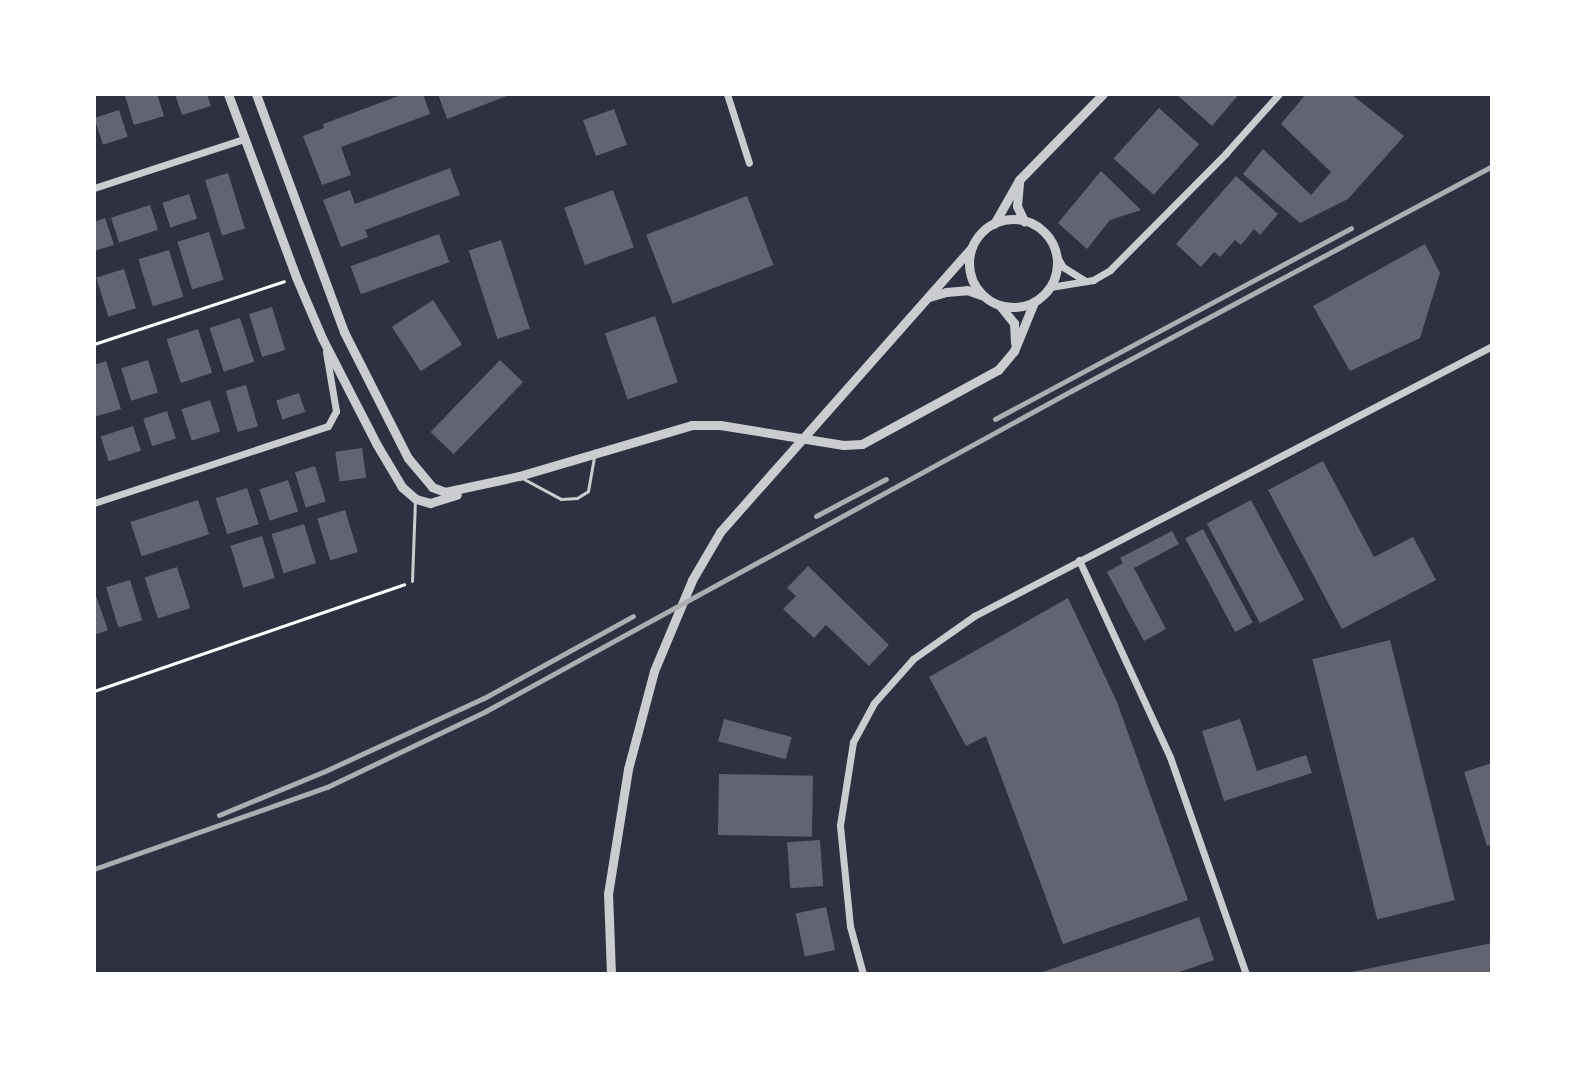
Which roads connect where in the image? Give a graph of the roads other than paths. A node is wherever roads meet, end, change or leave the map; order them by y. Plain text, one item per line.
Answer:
1 (228, 94) edge
2 (256, 94) edge
3 (727, 94) edge
4 (1103, 94) edge
5 (1279, 94) edge
6 (244, 139) junction
7 (749, 163) dead end
8 (1019, 180) junction
9 (94, 188) edge
10 (1024, 221) junction
11 (994, 224) junction
12 (972, 247) junction
13 (1056, 255) junction
14 (1087, 282) junction
15 (1050, 287) junction
16 (982, 295) junction
17 (926, 298) junction
18 (1034, 302) junction
19 (1000, 306) junction
20 (322, 338) junction
21 (1492, 346) edge
22 (1014, 351) junction
23 (594, 454) junction
24 (519, 476) junction
25 (471, 489) junction
26 (416, 499) junction
27 (94, 503) edge
28 (1079, 560) junction
29 (412, 581) road end
30 (611, 974) edge
31 (863, 974) edge
32 (1246, 974) edge

1 - 6 street
2 - 25 street
3 - 7 street
4 - 8 street
5 - 14 street
6 - 9 street
6 - 20 street
8 - 10 street
8 - 11 street
10 - 11 street
10 - 13 street
11 - 12 street
12 - 16 street
12 - 17 street
13 - 14 street
13 - 15 street
14 - 15 street
15 - 18 street
16 - 17 street
16 - 19 street
17 - 30 street
18 - 19 street
18 - 22 street
19 - 22 street
20 - 26 street
20 - 27 street
21 - 28 street
22 - 23 street
23 - 24 street
23 - 24 lane
24 - 25 street
25 - 26 street
26 - 29 lane
28 - 31 street
28 - 32 street

